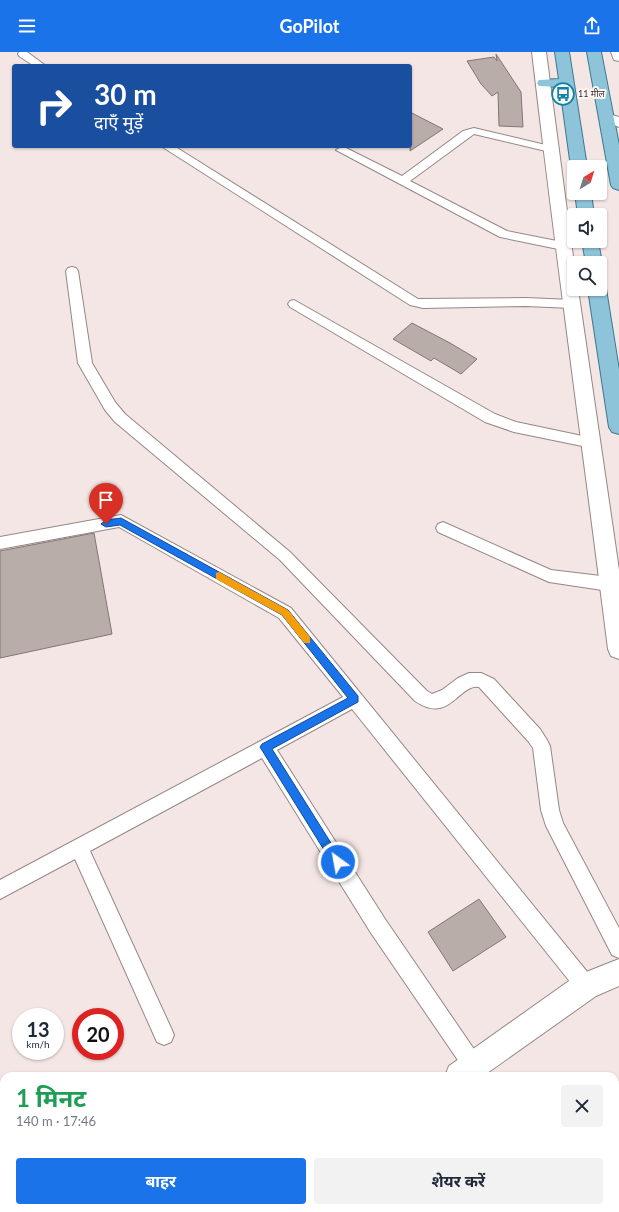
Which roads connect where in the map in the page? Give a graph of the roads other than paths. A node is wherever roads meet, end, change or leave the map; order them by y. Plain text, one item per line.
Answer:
1 (540, 52) edge
2 (562, 52) edge
3 (594, 52) edge
4 (618, 52) edge
5 (23, 54) dead end
6 (619, 57) edge
7 (38, 64) edge
8 (544, 83) junction
9 (567, 83) junction
10 (612, 120) edge
11 (169, 148) edge
12 (550, 149) junction
13 (342, 150) dead end
14 (578, 160) edge
15 (403, 181) junction
16 (619, 185) edge
17 (563, 246) junction
18 (72, 271) dead end
19 (598, 296) edge
20 (294, 304) dead end
21 (572, 304) junction
22 (619, 427) edge
23 (592, 443) junction
24 (443, 528) dead end
25 (0, 543) edge
26 (609, 584) junction
27 (619, 649) edge
28 (355, 699) junction
29 (265, 747) junction
30 (79, 847) junction
31 (0, 890) edge
32 (619, 948) edge
33 (619, 972) edge
34 (586, 986) junction
35 (164, 1035) dead end
36 (466, 1070) edge

1 - 8 street
2 - 9 main road
3 - 10 main road
4 - 6 street
5 - 7 lane
8 - 9 main road
8 - 12 street
9 - 14 main road
10 - 16 main road
11 - 21 lane
12 - 15 lane
12 - 17 street
13 - 15 lane
15 - 17 lane
17 - 21 street
18 - 32 lane
19 - 22 main road
20 - 23 lane
21 - 23 street
23 - 26 street
24 - 26 lane
25 - 28 lane
26 - 27 street
28 - 29 lane
28 - 34 lane
29 - 30 lane
29 - 36 lane
30 - 31 lane
30 - 35 lane
33 - 34 street
34 - 36 street

